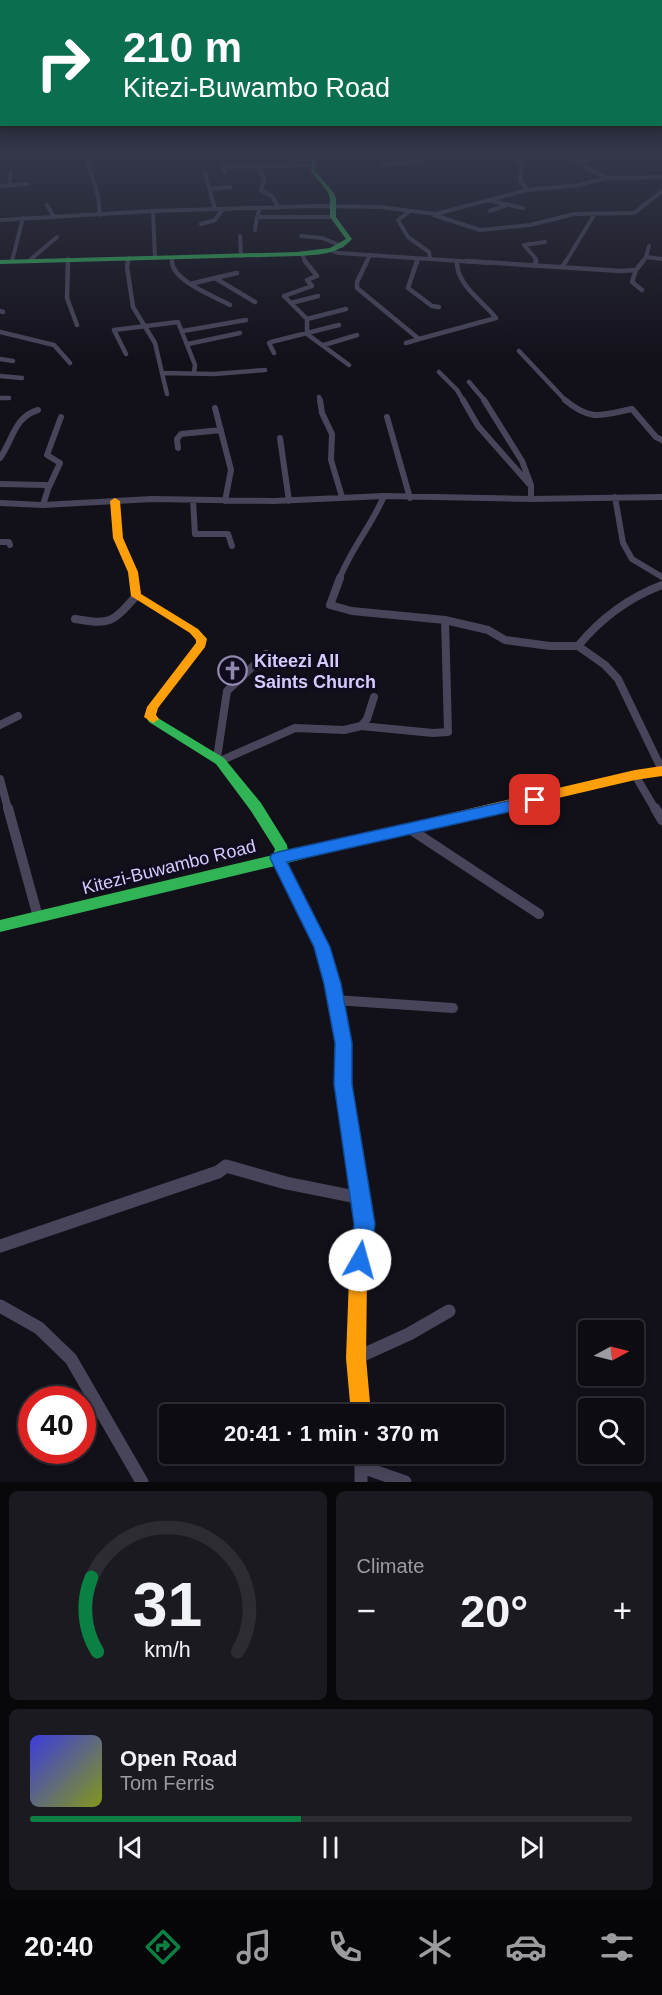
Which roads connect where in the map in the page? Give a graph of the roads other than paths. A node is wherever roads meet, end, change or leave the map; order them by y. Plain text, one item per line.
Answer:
1 (21, 223) edge
2 (154, 223) edge
3 (204, 223) edge
4 (256, 223) edge
5 (339, 223) edge
6 (400, 223) edge
7 (459, 223) edge
8 (537, 223) edge
9 (589, 223) edge
10 (201, 224) dead end
11 (255, 230) dead end
12 (240, 236) dead end
13 (301, 236) dead end
14 (57, 237) dead end
15 (545, 242) dead end
16 (650, 246) dead end
17 (336, 248) junction
18 (302, 254) junction
19 (370, 255) junction
20 (241, 256) junction
21 (646, 257) junction
22 (129, 258) junction
23 (155, 258) junction
24 (172, 258) junction
25 (68, 259) junction
26 (418, 259) junction
27 (430, 259) junction
28 (30, 260) junction
29 (662, 260) edge
30 (6, 261) edge
31 (457, 261) junction
32 (535, 266) junction
33 (562, 267) junction
34 (636, 270) junction
35 (237, 273) dead end
36 (214, 278) junction
37 (190, 284) junction
38 (642, 291) dead end
39 (318, 296) dead end
40 (255, 302) dead end
41 (291, 303) junction
42 (230, 305) dead end
43 (439, 307) dead end
44 (346, 309) dead end
45 (307, 319) junction
46 (246, 320) dead end
47 (77, 325) dead end
48 (339, 325) dead end
49 (145, 326) junction
50 (183, 331) junction
51 (0, 332) edge
52 (240, 333) dead end
53 (307, 334) junction
54 (357, 335) dead end
55 (419, 339) junction
56 (406, 343) dead end
57 (188, 344) junction
58 (324, 345) junction
59 (519, 351) dead end
60 (274, 353) dead end
61 (126, 354) dead end
62 (0, 359) edge
63 (13, 361) dead end
64 (70, 363) dead end
65 (349, 364) dead end
66 (265, 370) dead end
67 (194, 372) junction
68 (440, 372) dead end
69 (162, 373) junction
70 (0, 376) edge
71 (22, 378) dead end
72 (469, 382) dead end
73 (167, 394) dead end
74 (320, 397) dead end
75 (0, 398) edge
76 (9, 398) dead end
77 (215, 408) dead end
78 (38, 410) dead end
79 (61, 417) dead end
80 (387, 417) dead end
81 (221, 430) junction
82 (280, 438) dead end
83 (662, 440) edge
84 (178, 448) dead end
85 (0, 458) edge
86 (0, 484) edge
87 (531, 486) junction
88 (48, 489) junction
89 (384, 496) junction
90 (342, 497) junction
91 (615, 497) junction
92 (662, 497) edge
93 (410, 498) junction
94 (531, 499) junction
95 (193, 500) junction
96 (116, 501) junction
97 (225, 501) junction
98 (289, 501) junction
99 (0, 503) edge
100 (43, 505) junction
101 (0, 542) edge
102 (10, 545) dead end
103 (232, 546) dead end
104 (662, 577) edge
105 (662, 585) edge
106 (136, 596) junction
107 (75, 619) dead end
108 (445, 620) junction
109 (578, 646) junction
110 (266, 654) dead end
111 (374, 698) dead end
112 (18, 716) dead end
113 (0, 725) edge
114 (361, 726) junction
115 (218, 760) junction
116 (662, 771) edge
117 (635, 775) junction
118 (0, 779) edge
119 (662, 820) edge
120 (410, 829) junction
121 (278, 858) junction
122 (539, 914) dead end
123 (38, 917) junction
124 (0, 926) edge
125 (335, 1000) junction
126 (453, 1008) dead end
127 (361, 1198) junction
128 (0, 1246) edge
129 (0, 1306) edge
130 (449, 1311) dead end
131 (356, 1358) junction
132 (360, 1404) edge
133 (361, 1468) edge
134 (142, 1482) edge
135 (405, 1482) edge

1 - 30 street
2 - 23 street
3 - 10 street
4 - 11 street
5 - 17 street
6 - 27 street
7 - 8 street
9 - 33 street
12 - 20 street
13 - 17 street
14 - 28 street
15 - 32 street
16 - 21 street
17 - 18 street
17 - 19 street
18 - 20 street
18 - 41 street
19 - 26 street
19 - 55 street
20 - 24 street
21 - 29 street
21 - 34 street
22 - 23 street
22 - 25 street
22 - 49 street
23 - 24 street
24 - 37 street
25 - 28 street
25 - 47 street
26 - 27 street
26 - 43 street
27 - 31 street
28 - 30 street
31 - 32 street
31 - 55 street
32 - 33 street
33 - 34 street
34 - 38 street
35 - 36 street
36 - 37 street
36 - 40 street
37 - 42 street
39 - 41 street
41 - 45 street
44 - 45 street
45 - 53 street
46 - 50 street
48 - 53 street
49 - 50 street
49 - 61 street
49 - 69 street
50 - 57 street
51 - 64 street
52 - 57 street
53 - 58 street
53 - 60 street
54 - 58 street
55 - 56 street
57 - 67 street
58 - 65 street
59 - 83 street
62 - 63 street
66 - 67 street
67 - 69 street
68 - 87 street
69 - 73 street
70 - 71 street
72 - 87 street
74 - 90 street
75 - 76 street
77 - 81 street
78 - 85 street
79 - 88 street
80 - 93 street
81 - 84 street
81 - 97 street
82 - 98 street
86 - 88 street
87 - 94 street
88 - 100 street
89 - 90 street
89 - 93 street
89 - 108 street
90 - 98 street
91 - 92 street
91 - 94 street
91 - 104 street
93 - 94 street
95 - 96 street
95 - 97 street
95 - 103 street
96 - 100 street
96 - 106 street
97 - 98 street
99 - 100 street
101 - 102 street
105 - 109 street
106 - 107 street
106 - 115 street
108 - 109 street
108 - 114 street
109 - 116 street
110 - 115 street
111 - 114 street
112 - 113 street
114 - 115 street
115 - 121 street
116 - 117 street, Kitezi-Buwambo Road
117 - 119 street
117 - 120 street, Kitezi-Buwambo Road
118 - 123 street
120 - 121 street, Kitezi-Buwambo Road
120 - 122 street
121 - 123 street, Kitezi-Buwambo Road
121 - 125 street
123 - 124 street, Kitezi-Buwambo Road
125 - 126 street
125 - 127 street
127 - 128 street
127 - 131 street
129 - 134 street
130 - 131 street
131 - 132 street
133 - 135 street

